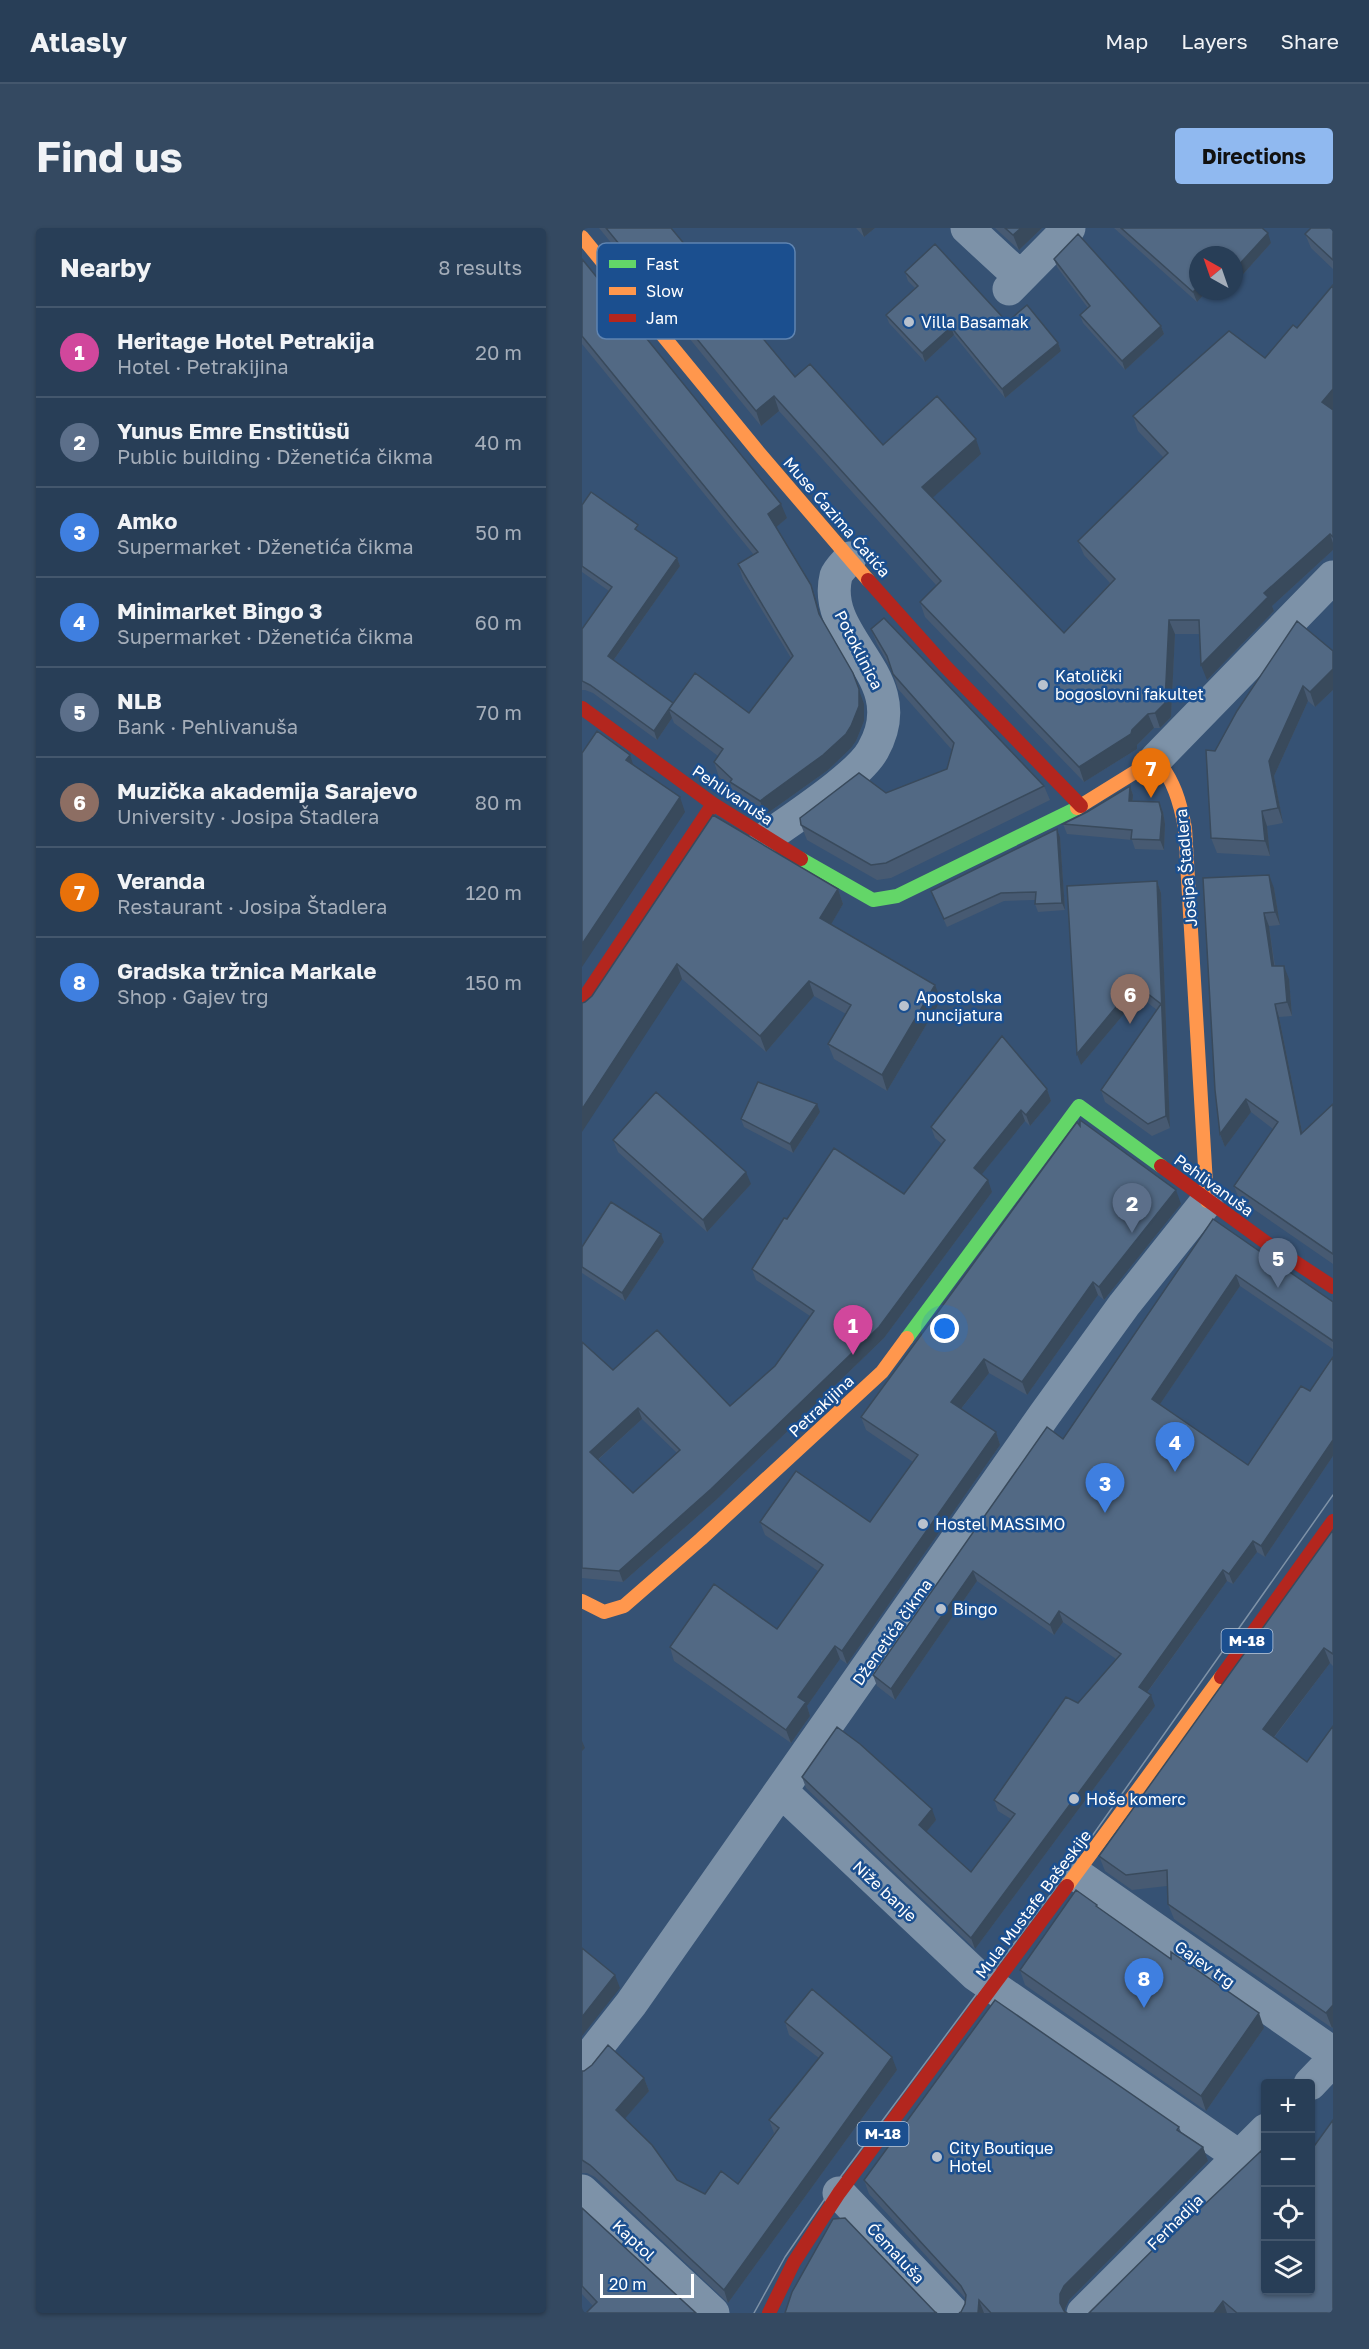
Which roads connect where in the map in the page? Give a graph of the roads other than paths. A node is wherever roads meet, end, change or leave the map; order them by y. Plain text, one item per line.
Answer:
1 (967, 228) edge
2 (1069, 228) edge
3 (582, 237) edge
4 (597, 255) edge
5 (665, 339) edge
6 (850, 558) junction
7 (1333, 577) edge
8 (582, 708) edge
9 (1156, 759) junction
10 (713, 804) junction
11 (1081, 806) junction
12 (766, 838) junction
13 (582, 1001) edge
14 (1079, 1106) joint
15 (1207, 1201) junction
16 (1333, 1287) edge
17 (1333, 1521) edge
18 (582, 1601) edge
19 (781, 1791) junction
20 (1076, 1874) junction
21 (992, 1987) junction
22 (582, 2066) edge
23 (1326, 2070) edge
24 (1263, 2133) edge
25 (1240, 2157) junction
26 (582, 2191) edge
27 (839, 2193) junction
28 (713, 2313) edge
29 (768, 2313) edge
30 (953, 2313) edge
31 (1083, 2313) edge

1 - 2 street
3 - 4 street, Muse Ćazima Ćatića
5 - 6 street, Muse Ćazima Ćatića
6 - 11 street, Muse Ćazima Ćatića
6 - 12 street, Potoklinica
7 - 9 street
8 - 10 street, Pehlivanuša
9 - 11 street
9 - 15 street, Josipa Štadlera
10 - 12 street, Pehlivanuša
10 - 13 street
11 - 12 street, Pehlivanuša
14 - 15 street, Pehlivanuša
14 - 18 street, Petrakijina
15 - 16 street, Pehlivanuša
15 - 19 street, Dženetića čikma
17 - 20 street, Mula Mustafe Bašeskije / M-18
19 - 21 street, Niže banje
19 - 22 street, Dženetića čikma
20 - 21 street, Mula Mustafe Bašeskije / M-18
20 - 23 street, Gajev trg
21 - 25 street, Niže banje
21 - 27 street, Mula Mustafe Bašeskije / M-18
24 - 25 street, Ferhadija
25 - 31 street, Ferhadija
26 - 28 street, Kaptol
27 - 29 street, Mula Mustafe Bašeskije / M-18
27 - 30 street, Ćemaluša

